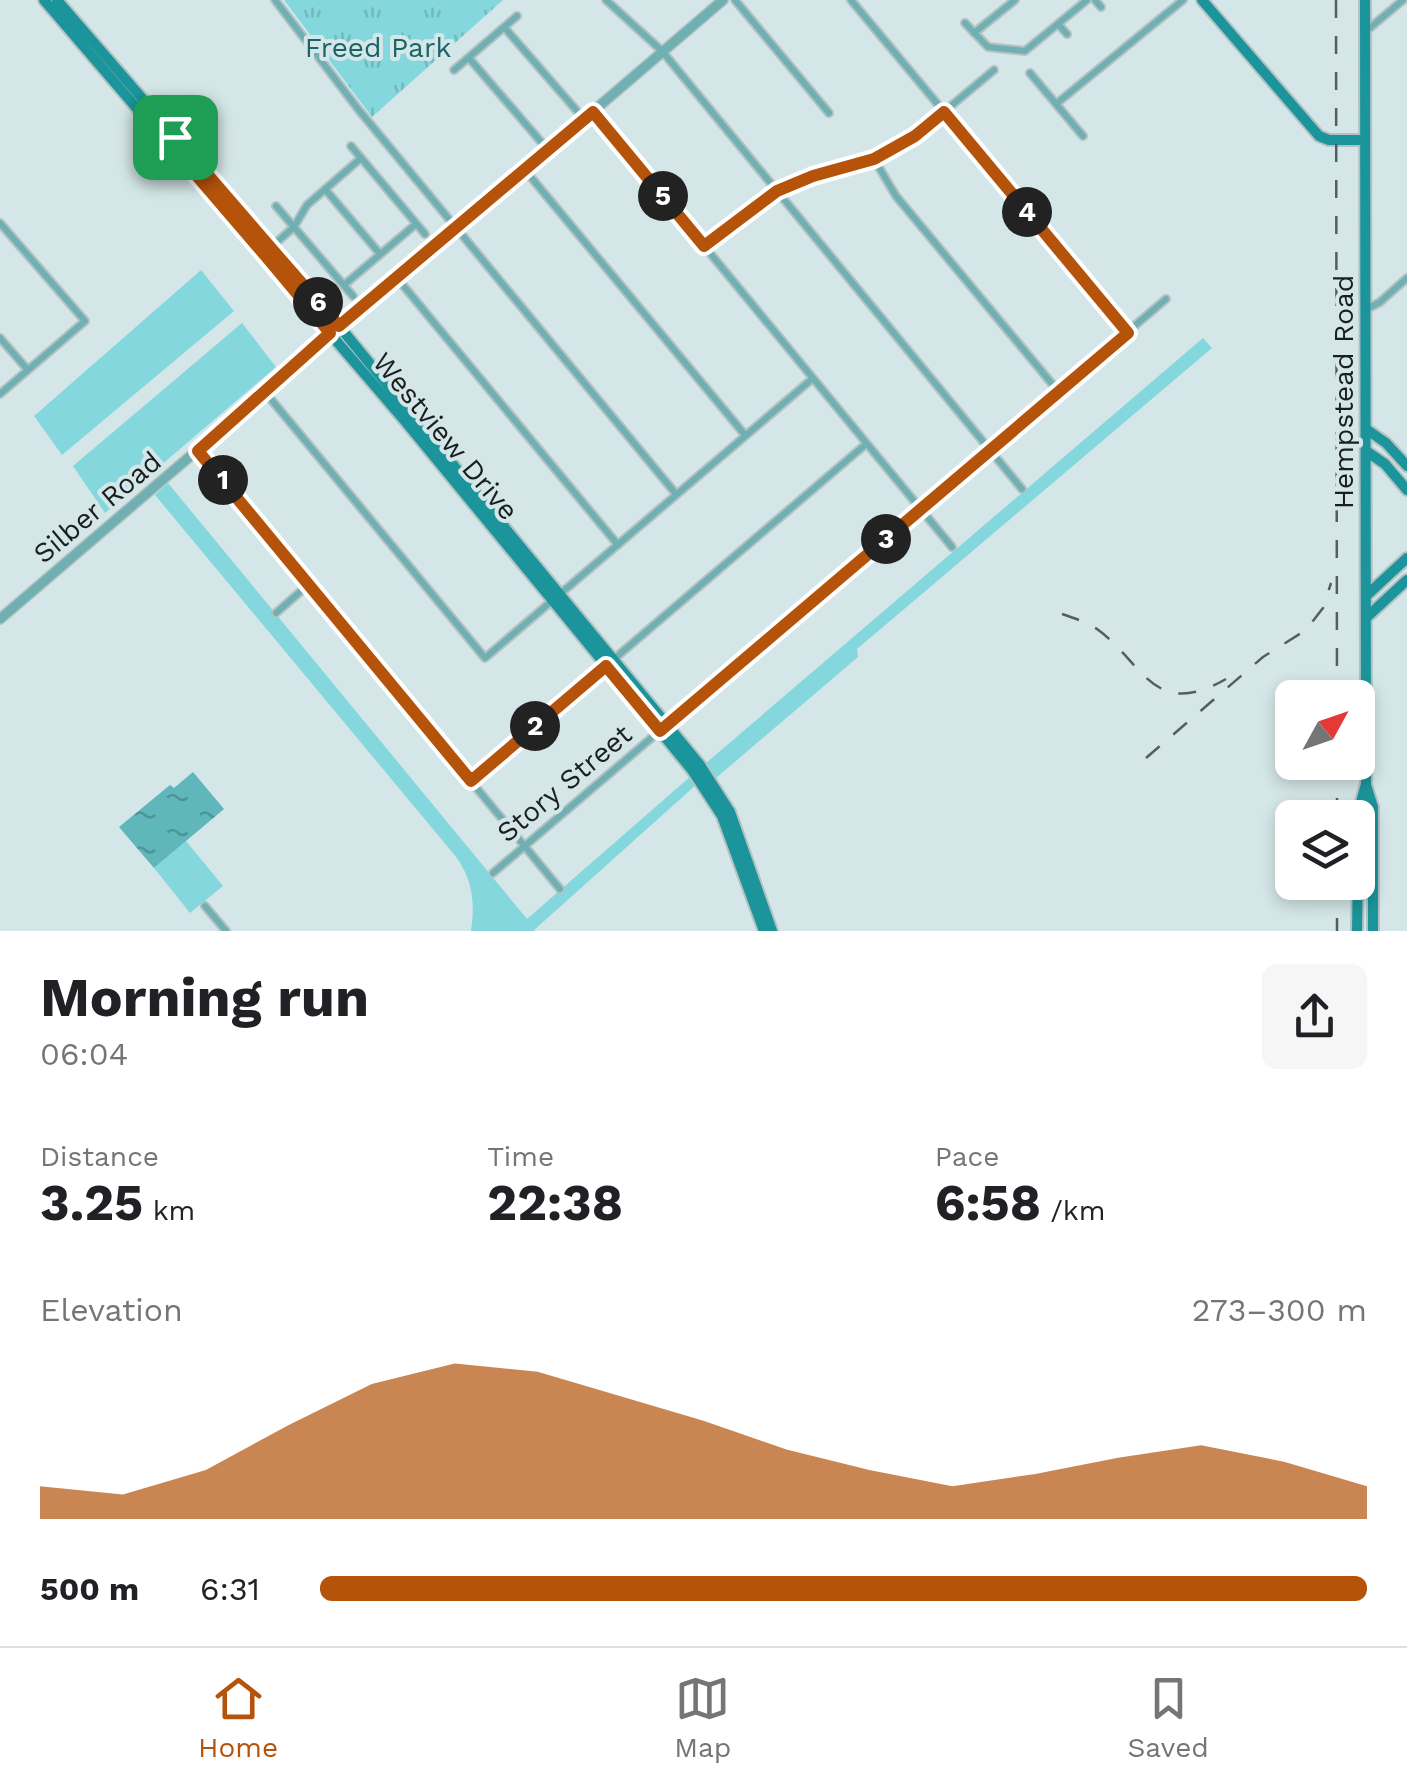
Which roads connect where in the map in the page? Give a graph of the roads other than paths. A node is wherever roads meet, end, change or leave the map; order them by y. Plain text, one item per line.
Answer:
1 (44, 0) edge
2 (57, 0) edge
3 (275, 0) edge
4 (606, 0) edge
5 (723, 0) edge
6 (735, 0) edge
7 (851, 0) edge
8 (1015, 0) edge
9 (1091, 0) edge
10 (1183, 0) edge
11 (1202, 0) edge
12 (1364, 0) edge
13 (1403, 0) edge
14 (1101, 7) dead end
15 (518, 16) dead end
16 (965, 23) dead end
17 (1058, 24) junction
18 (504, 27) junction
19 (1364, 33) junction
20 (974, 34) junction
21 (1067, 34) dead end
22 (662, 51) junction
23 (1025, 51) junction
24 (469, 58) junction
25 (1033, 61) dead end
26 (454, 70) dead end
27 (994, 70) dead end
28 (1030, 72) dead end
29 (1056, 104) junction
30 (593, 112) junction
31 (944, 112) junction
32 (828, 114) dead end
33 (584, 120) junction
34 (1083, 136) dead end
35 (172, 140) junction
36 (1364, 140) junction
37 (351, 146) dead end
38 (548, 150) junction
39 (361, 158) junction
40 (874, 159) junction
41 (525, 170) junction
42 (325, 188) junction
43 (777, 191) junction
44 (276, 206) dead end
45 (0, 223) edge
46 (416, 224) junction
47 (294, 227) junction
48 (457, 228) junction
49 (425, 234) dead end
50 (704, 246) junction
51 (267, 250) junction
52 (380, 254) junction
53 (397, 278) junction
54 (1407, 278) edge
55 (344, 286) junction
56 (352, 296) dead end
57 (1166, 299) dead end
58 (1366, 309) junction
59 (335, 329) junction
60 (1128, 333) junction
61 (0, 338) edge
62 (27, 369) junction
63 (812, 379) junction
64 (1058, 391) junction
65 (265, 392) junction
66 (0, 394) edge
67 (1366, 428) junction
68 (745, 436) junction
69 (866, 444) junction
70 (989, 449) junction
71 (1366, 450) junction
72 (198, 451) junction
73 (1407, 466) edge
74 (1406, 487) edge
75 (1022, 489) dead end
76 (676, 494) junction
77 (922, 510) junction
78 (618, 545) junction
79 (952, 547) dead end
80 (1407, 558) edge
81 (1407, 580) edge
82 (309, 584) junction
83 (1366, 596) junction
84 (556, 598) junction
85 (276, 612) dead end
86 (1366, 617) junction
87 (0, 619) edge
88 (609, 662) junction
89 (664, 728) junction
90 (471, 781) junction
91 (1366, 784) junction
92 (525, 846) junction
93 (493, 873) dead end
94 (560, 889) dead end
95 (205, 906) dead end
96 (223, 930) edge
97 (764, 931) edge
98 (772, 931) edge
99 (1357, 931) edge
100 (1373, 931) edge

1 - 35 main road, Westview Drive
2 - 35 main road, Westview Drive
3 - 48 street
4 - 22 street
5 - 22 street, Silber Road
6 - 32 street
7 - 31 street
8 - 20 street
9 - 14 street
9 - 17 street
10 - 29 street
11 - 36 main road
12 - 19 main road, Hempstead Road
13 - 19 street
15 - 18 street
16 - 20 street
17 - 21 street
17 - 23 street
18 - 24 street
18 - 33 street
19 - 36 main road, Hempstead Road
20 - 23 street
22 - 30 street, Silber Road
22 - 43 street
23 - 25 street
24 - 26 street
24 - 38 street
27 - 31 street
28 - 29 street
29 - 34 street
30 - 33 street, Silber Road
30 - 50 street
31 - 40 street
31 - 60 street
33 - 38 street, Silber Road
35 - 51 main road, Westview Drive
36 - 58 main road, Hempstead Road
37 - 39 street
38 - 41 street, Silber Road
39 - 42 street
39 - 46 street
40 - 43 street
40 - 64 street
41 - 48 street, Silber Road
41 - 68 street
42 - 47 street
42 - 52 street
43 - 50 street
43 - 70 street
44 - 47 street
45 - 62 street
46 - 49 street
46 - 52 street
47 - 51 street
47 - 55 street
48 - 53 street, Silber Road
48 - 76 street
50 - 63 street
51 - 59 main road, Westview Drive
52 - 55 street
53 - 59 street, Silber Road
53 - 78 street
54 - 58 street
55 - 56 street
57 - 60 street, Story Street
58 - 67 main road, Hempstead Road
59 - 65 street, Silber Road
59 - 84 main road, Westview Drive
60 - 64 street, Story Street
61 - 62 street
62 - 66 street
63 - 68 street
63 - 69 street
64 - 70 street, Story Street
65 - 72 street, Silber Road
65 - 84 street
67 - 71 main road, Hempstead Road
67 - 73 main road
68 - 76 street
69 - 77 street
69 - 88 street
70 - 75 street
70 - 77 street, Story Street
71 - 74 main road
71 - 83 main road, Hempstead Road
72 - 82 street
72 - 87 street, Silber Road
76 - 78 street
77 - 79 street
77 - 89 street, Story Street
78 - 84 street
80 - 83 main road
81 - 86 main road
82 - 85 street
82 - 90 street
83 - 86 main road, Hempstead Road
84 - 88 main road, Westview Drive
86 - 91 main road, Hempstead Road
88 - 89 main road, Westview Drive
88 - 90 street
89 - 92 street, Story Street
89 - 97 main road, Westview Drive
89 - 98 main road, Westview Drive
90 - 92 street
91 - 99 main road, Hempstead Road
91 - 100 main road, Hempstead Road
92 - 93 street, Story Street
92 - 94 street
95 - 96 street

